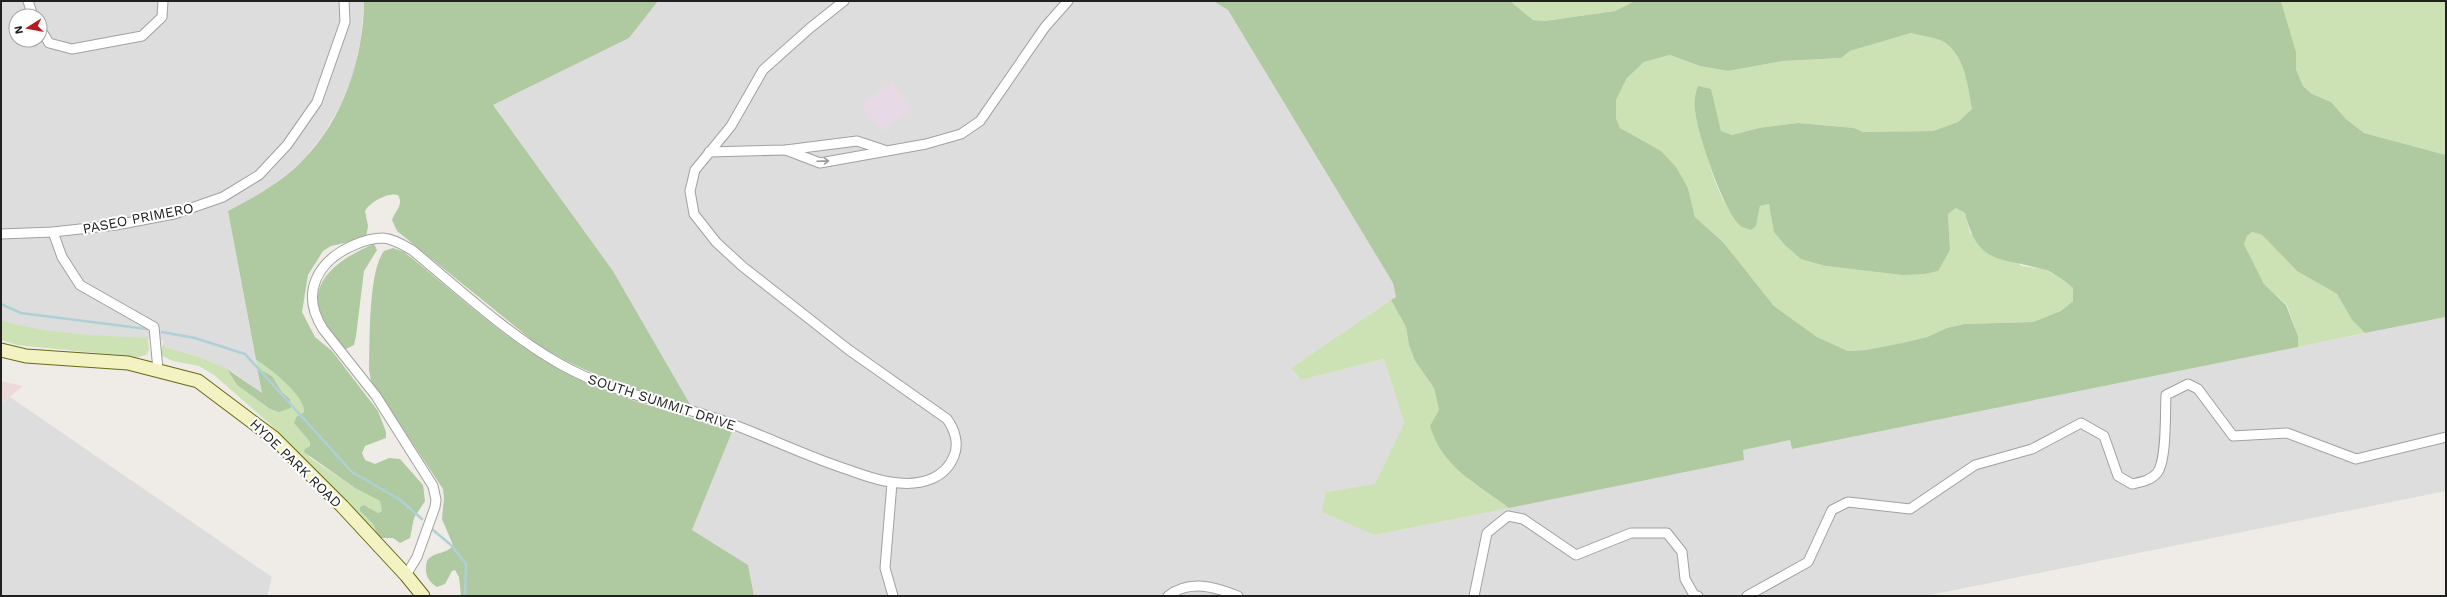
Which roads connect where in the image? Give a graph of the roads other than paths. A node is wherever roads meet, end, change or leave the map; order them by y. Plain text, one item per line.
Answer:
1 (163, 1) edge
2 (344, 1) edge
3 (844, 1) edge
4 (1068, 1) edge
5 (48, 41) edge
6 (786, 150) junction
7 (885, 150) junction
8 (709, 152) junction
9 (53, 232) junction
10 (1, 234) edge
11 (1, 350) edge
12 (158, 370) junction
13 (2446, 437) edge
14 (892, 483) junction
15 (406, 575) junction
16 (422, 596) edge
17 (893, 596) edge
18 (1168, 596) edge
19 (1238, 596) edge
20 (1474, 596) edge
21 (1698, 596) edge
22 (1747, 596) edge

1 - 5 street
2 - 9 street, PASEO PRIMERO
3 - 8 street, SOUTH SUMMIT DRIVE
4 - 7 street
6 - 7 street
6 -> 7 street
6 - 8 street
8 - 14 street, SOUTH SUMMIT DRIVE
9 - 10 street, PASEO PRIMERO
9 - 12 street
11 - 12 main road, HYDE PARK ROAD
12 - 15 main road, HYDE PARK ROAD
13 - 22 street
14 - 15 street, SOUTH SUMMIT DRIVE
14 - 17 street
15 - 16 main road, HYDE PARK ROAD
18 - 19 street
20 - 21 street

